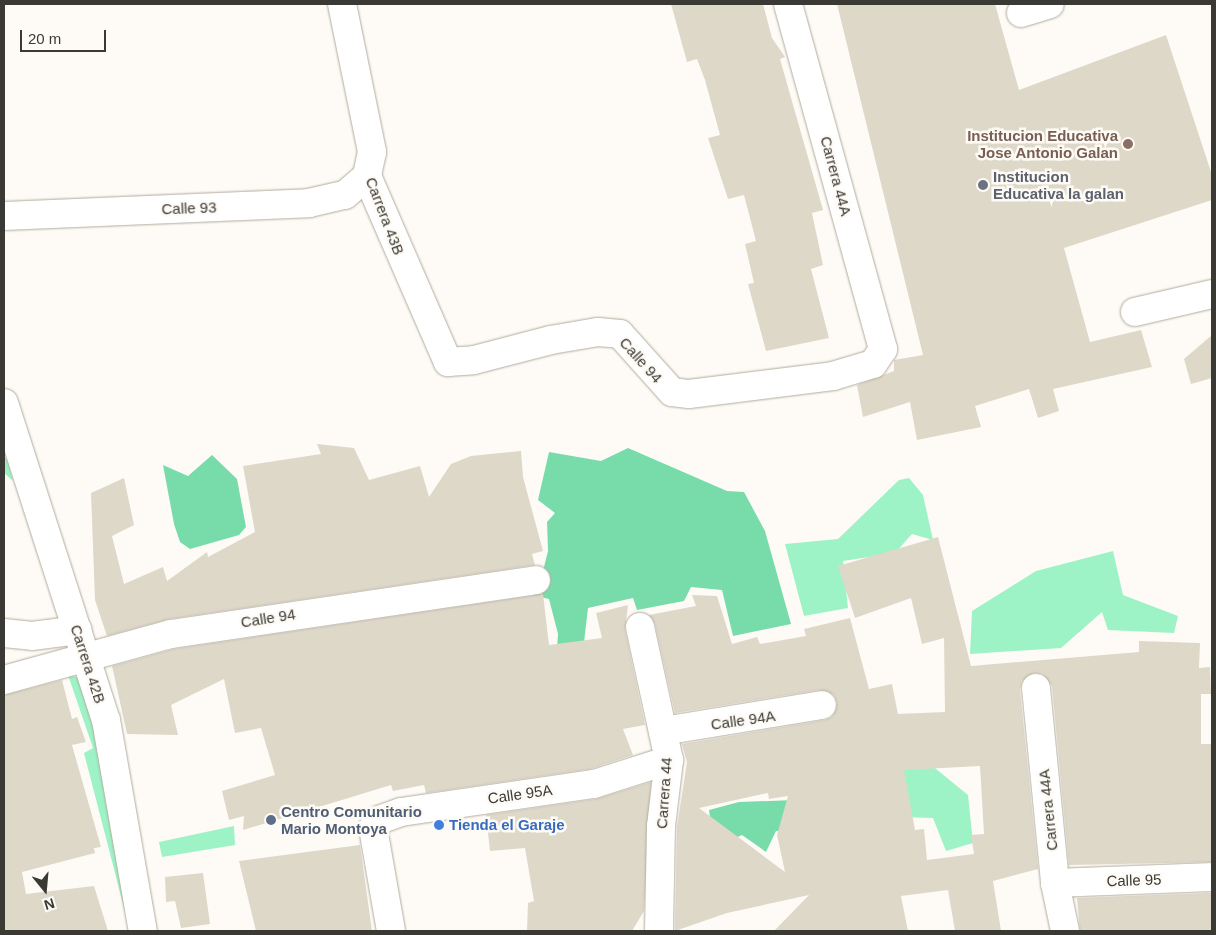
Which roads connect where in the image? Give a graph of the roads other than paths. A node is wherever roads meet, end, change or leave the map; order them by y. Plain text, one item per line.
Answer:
1 (342, 4) edge
2 (788, 4) edge
3 (1050, 4) edge
4 (1021, 13) dead end
5 (367, 176) junction
6 (4, 216) edge
7 (1212, 294) edge
8 (1134, 312) dead end
9 (883, 349) joint
10 (448, 362) joint
11 (4, 404) edge
12 (536, 580) dead end
13 (640, 627) dead end
14 (78, 630) junction
15 (4, 633) edge
16 (87, 656) junction
17 (4, 680) edge
18 (1036, 688) dead end
19 (822, 705) dead end
20 (663, 731) junction
21 (669, 760) junction
22 (1212, 877) edge
23 (1055, 883) junction
24 (143, 931) edge
25 (391, 931) edge
26 (660, 931) edge
27 (1065, 931) edge

1 - 5 street, Carrera 43B
2 - 9 street, Carrera 44A
3 - 4 street
5 - 6 street, Calle 93
5 - 10 street, Carrera 43B
7 - 8 street
9 - 10 street, Calle 94
11 - 14 street, Carrera 42B
12 - 16 street, Calle 94
13 - 20 street, Carrera 44
14 - 15 street
14 - 16 street, Carrera 42B
16 - 17 street, Calle 94
16 - 24 street, Carrera 42B
18 - 23 street, Carrera 44A
19 - 20 street, Calle 94A
20 - 21 street, Carrera 44
21 - 25 street, Calle 95A
21 - 26 street, Carrera 44
22 - 23 street, Calle 95
23 - 27 street, Carrera 44A

